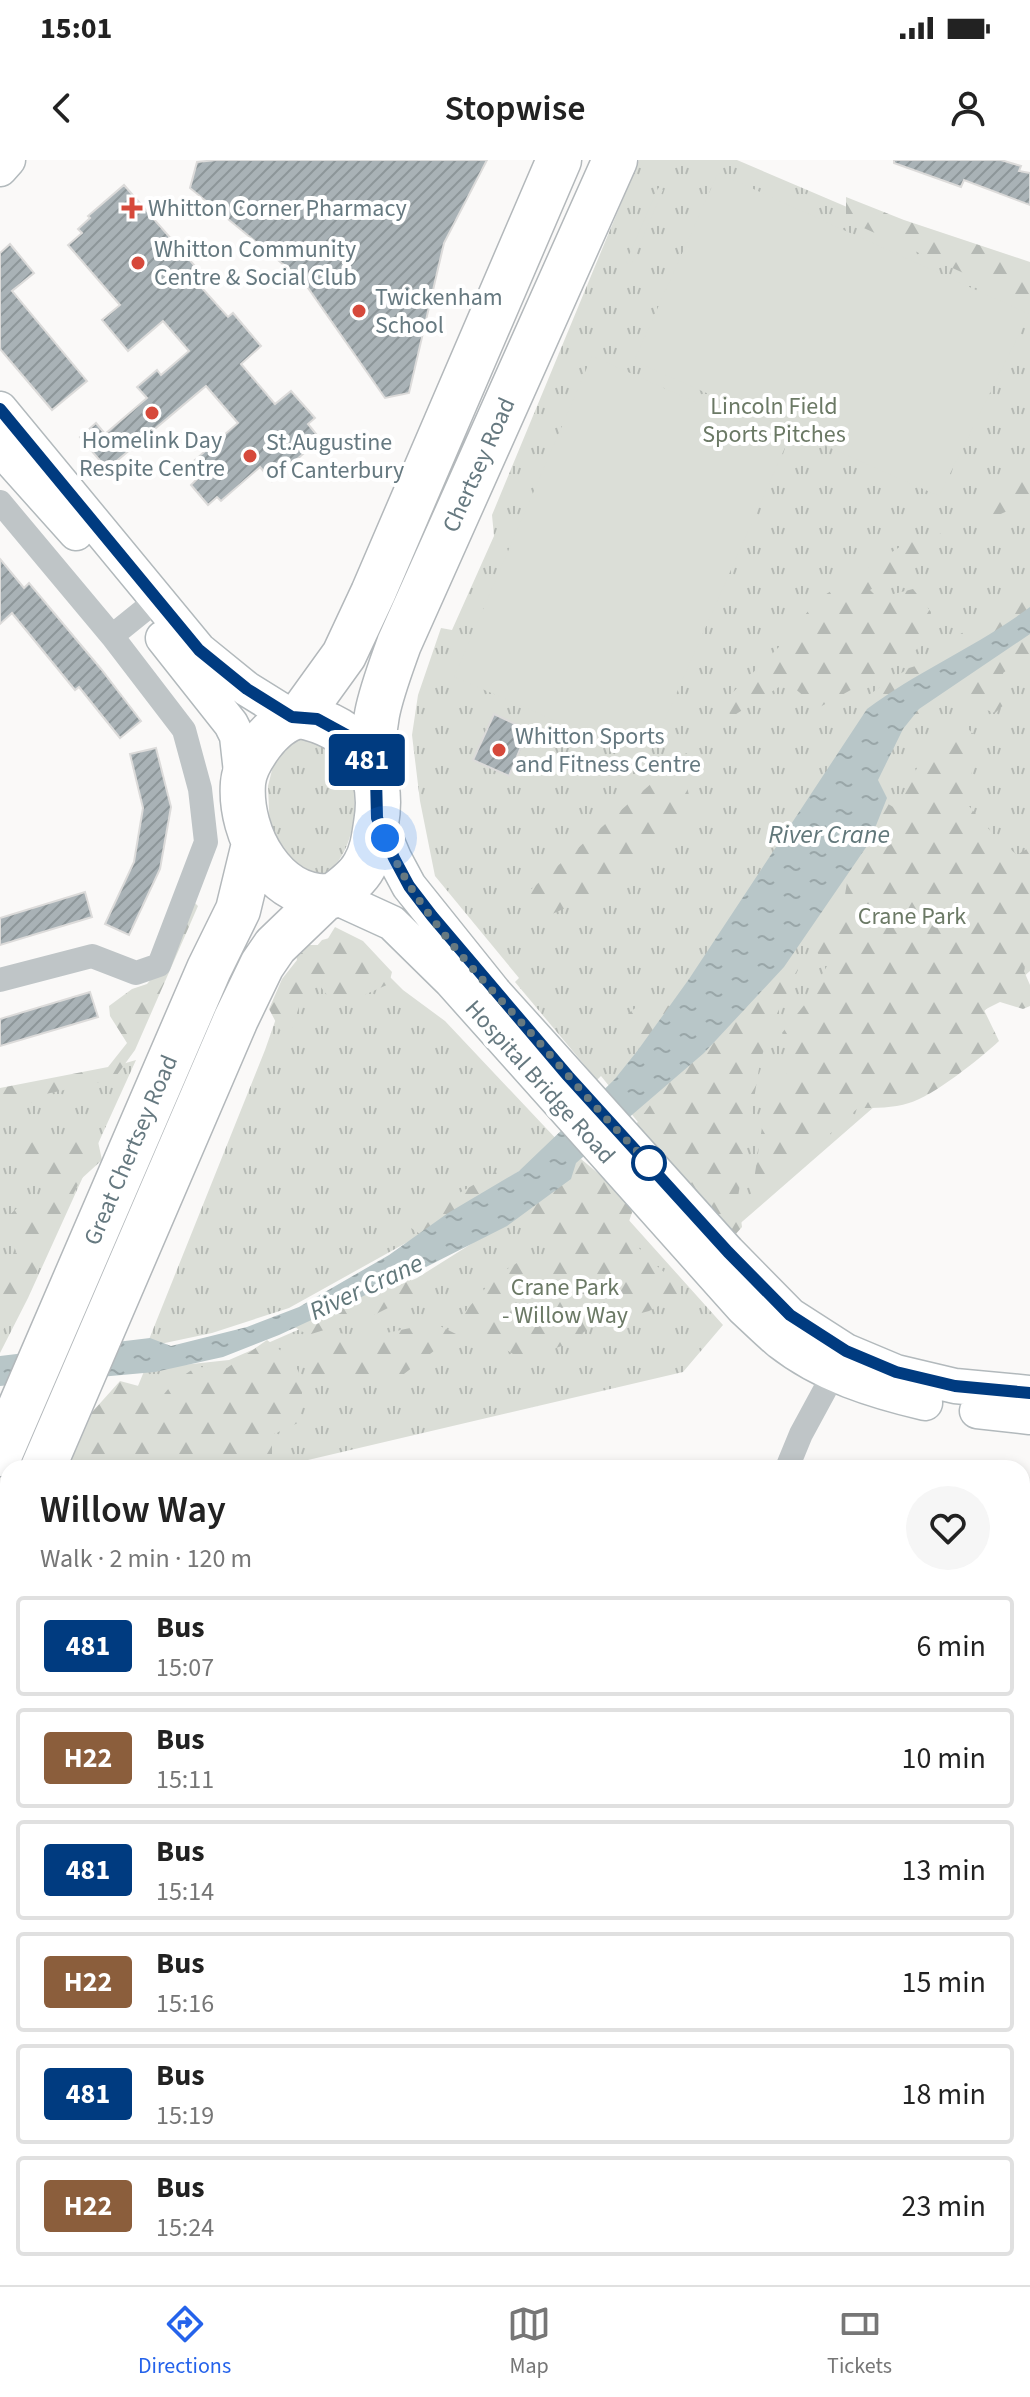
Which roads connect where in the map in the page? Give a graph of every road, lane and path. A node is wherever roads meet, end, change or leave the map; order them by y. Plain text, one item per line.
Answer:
1 (8, 160) edge
2 (559, 160) edge
3 (615, 160) edge
4 (0, 169) edge
5 (0, 409) edge
6 (0, 448) edge
7 (0, 502) edge
8 (150, 605) junction
9 (112, 636) junction
10 (296, 717) junction
11 (242, 781) junction
12 (376, 797) junction
13 (254, 844) junction
14 (330, 896) junction
15 (0, 980) edge
16 (558, 1084) junction
17 (839, 1363) junction
18 (1030, 1393) edge
19 (1030, 1417) edge
20 (6, 1440) edge
21 (46, 1460) edge
22 (790, 1460) edge

1 - 4 main road
2 - 10 highway, Chertsey Road
3 - 12 highway, Chertsey Road
5 - 8 main road
6 - 8 main road
7 - 9 street
8 - 9 street
8 - 10 main road
8 - 11 main road
9 - 15 street
10 - 11 highway
10 - 12 highway
11 - 13 highway
12 - 14 highway
12 - 16 main road, Hospital Bridge Road
13 - 14 highway
13 - 20 highway, Great Chertsey Road
14 - 16 main road, Hospital Bridge Road
14 - 21 highway, Great Chertsey Road
16 - 17 main road, Hospital Bridge Road
17 - 18 main road, Hospital Bridge Road
17 - 19 main road, Hospital Bridge Road
17 - 22 street

